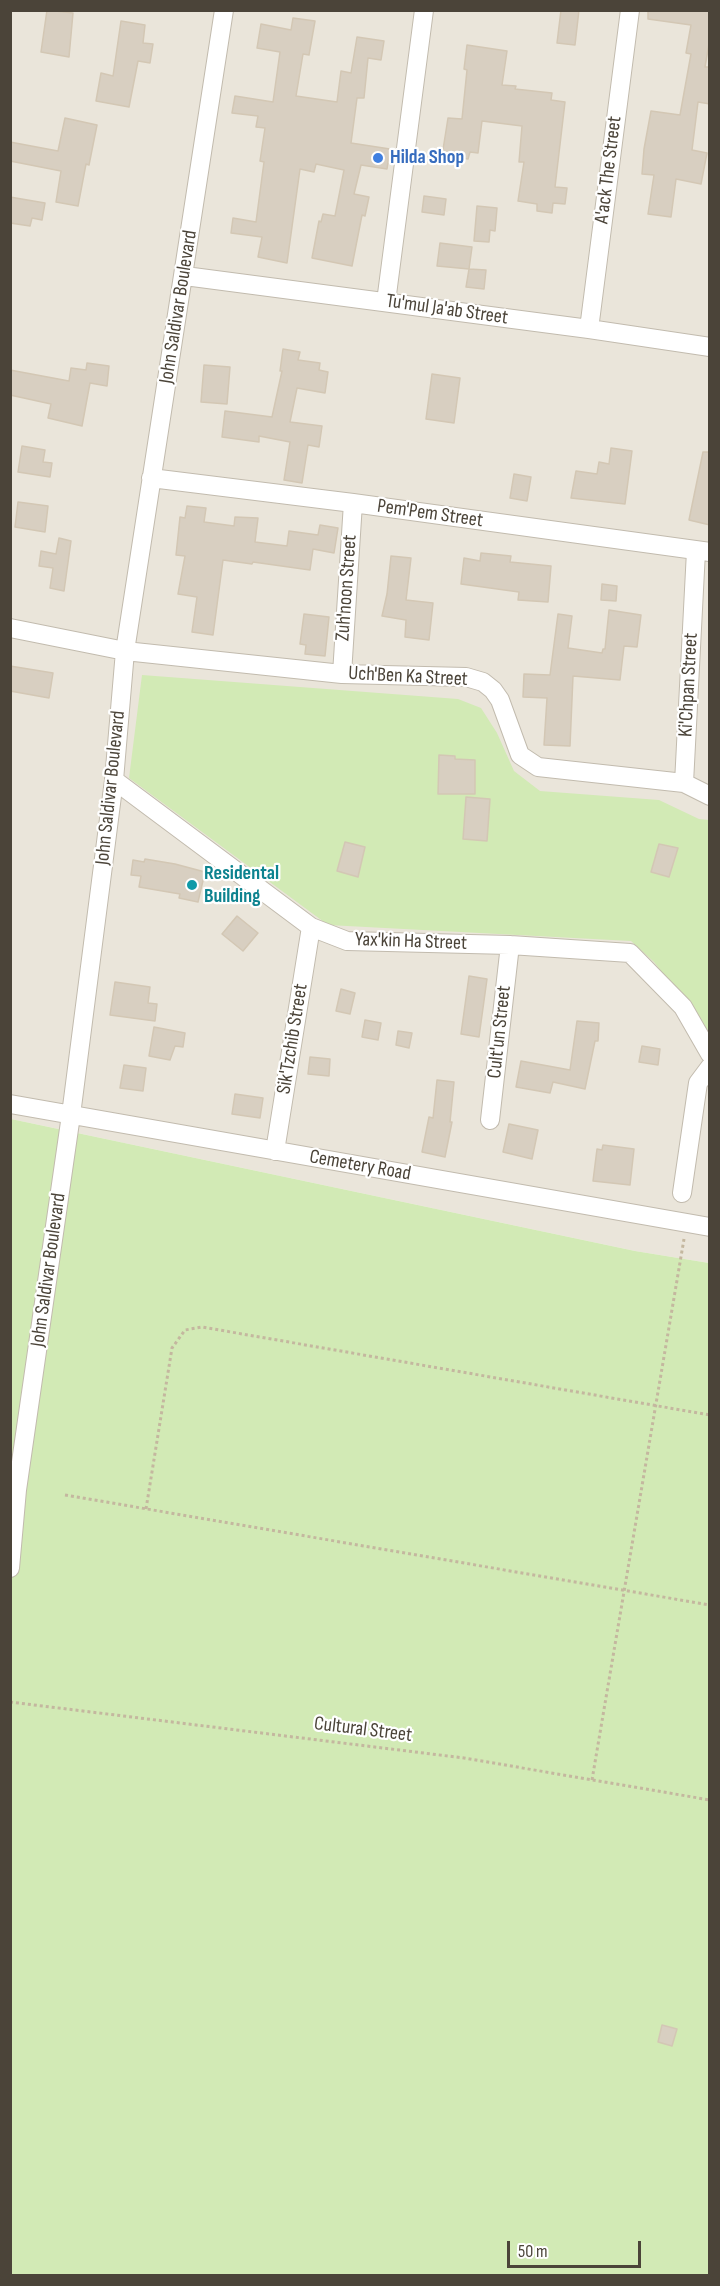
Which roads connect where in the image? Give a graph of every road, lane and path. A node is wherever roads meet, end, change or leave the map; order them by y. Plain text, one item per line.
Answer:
1 (224, 10) edge
2 (424, 10) edge
3 (630, 10) edge
4 (184, 276) junction
5 (386, 302) junction
6 (589, 329) junction
7 (710, 347) edge
8 (150, 478) junction
9 (353, 503) junction
10 (703, 551) edge
11 (10, 628) edge
12 (125, 651) junction
13 (342, 674) junction
14 (114, 780) junction
15 (684, 783) junction
16 (710, 796) edge
17 (311, 927) junction
18 (510, 945) junction
19 (710, 1054) edge
20 (710, 1067) edge
21 (10, 1104) edge
22 (70, 1115) junction
23 (490, 1120) dead end
24 (275, 1151) junction
25 (682, 1193) dead end
26 (687, 1222) junction
27 (710, 1227) edge
28 (657, 1406) junction
29 (710, 1416) edge
30 (65, 1494) dead end
31 (146, 1509) junction
32 (10, 1568) edge
33 (626, 1591) junction
34 (710, 1605) edge
35 (10, 1702) edge
36 (592, 1780) junction
37 (710, 1800) edge

1 - 4 street, John Saldivar Boulevard
2 - 5 street
3 - 6 street, A'ack The Street
4 - 5 street, Tu'mul Ja'ab Street
4 - 8 street, John Saldivar Boulevard
5 - 6 street, Tu'mul Ja'ab Street
6 - 7 street, Tu'mul Ja'ab Street
8 - 9 street, Pem'Pem Street
8 - 12 street, John Saldivar Boulevard
9 - 10 street, Pem'Pem Street
9 - 13 street, Zuh'noon Street
10 - 15 street, Ki'Chpan Street
11 - 12 street, Uch'Ben Ka Street
12 - 13 street, Uch'Ben Ka Street
12 - 14 street, John Saldivar Boulevard
13 - 15 street, Uch'Ben Ka Street
14 - 17 street, Yax'kin Ha Street
14 - 22 street, John Saldivar Boulevard
15 - 16 street, Uch'Ben Ka Street
17 - 18 street, Yax'kin Ha Street
17 - 24 street, Sik'Tzchib Street
18 - 19 street, Yax'kin Ha Street
18 - 23 street, Cult'un Street
20 - 25 street
21 - 22 street, Cemetery Road
22 - 24 street, Cemetery Road
22 - 32 street, John Saldivar Boulevard
24 - 26 street, Cemetery Road
26 - 27 street, Cemetery Road
26 - 28 path
28 - 29 path
28 - 31 path
28 - 33 path
30 - 31 path
31 - 33 path
33 - 34 path
33 - 36 path
35 - 36 path, Cultural Street
36 - 37 path, Cultural Street

